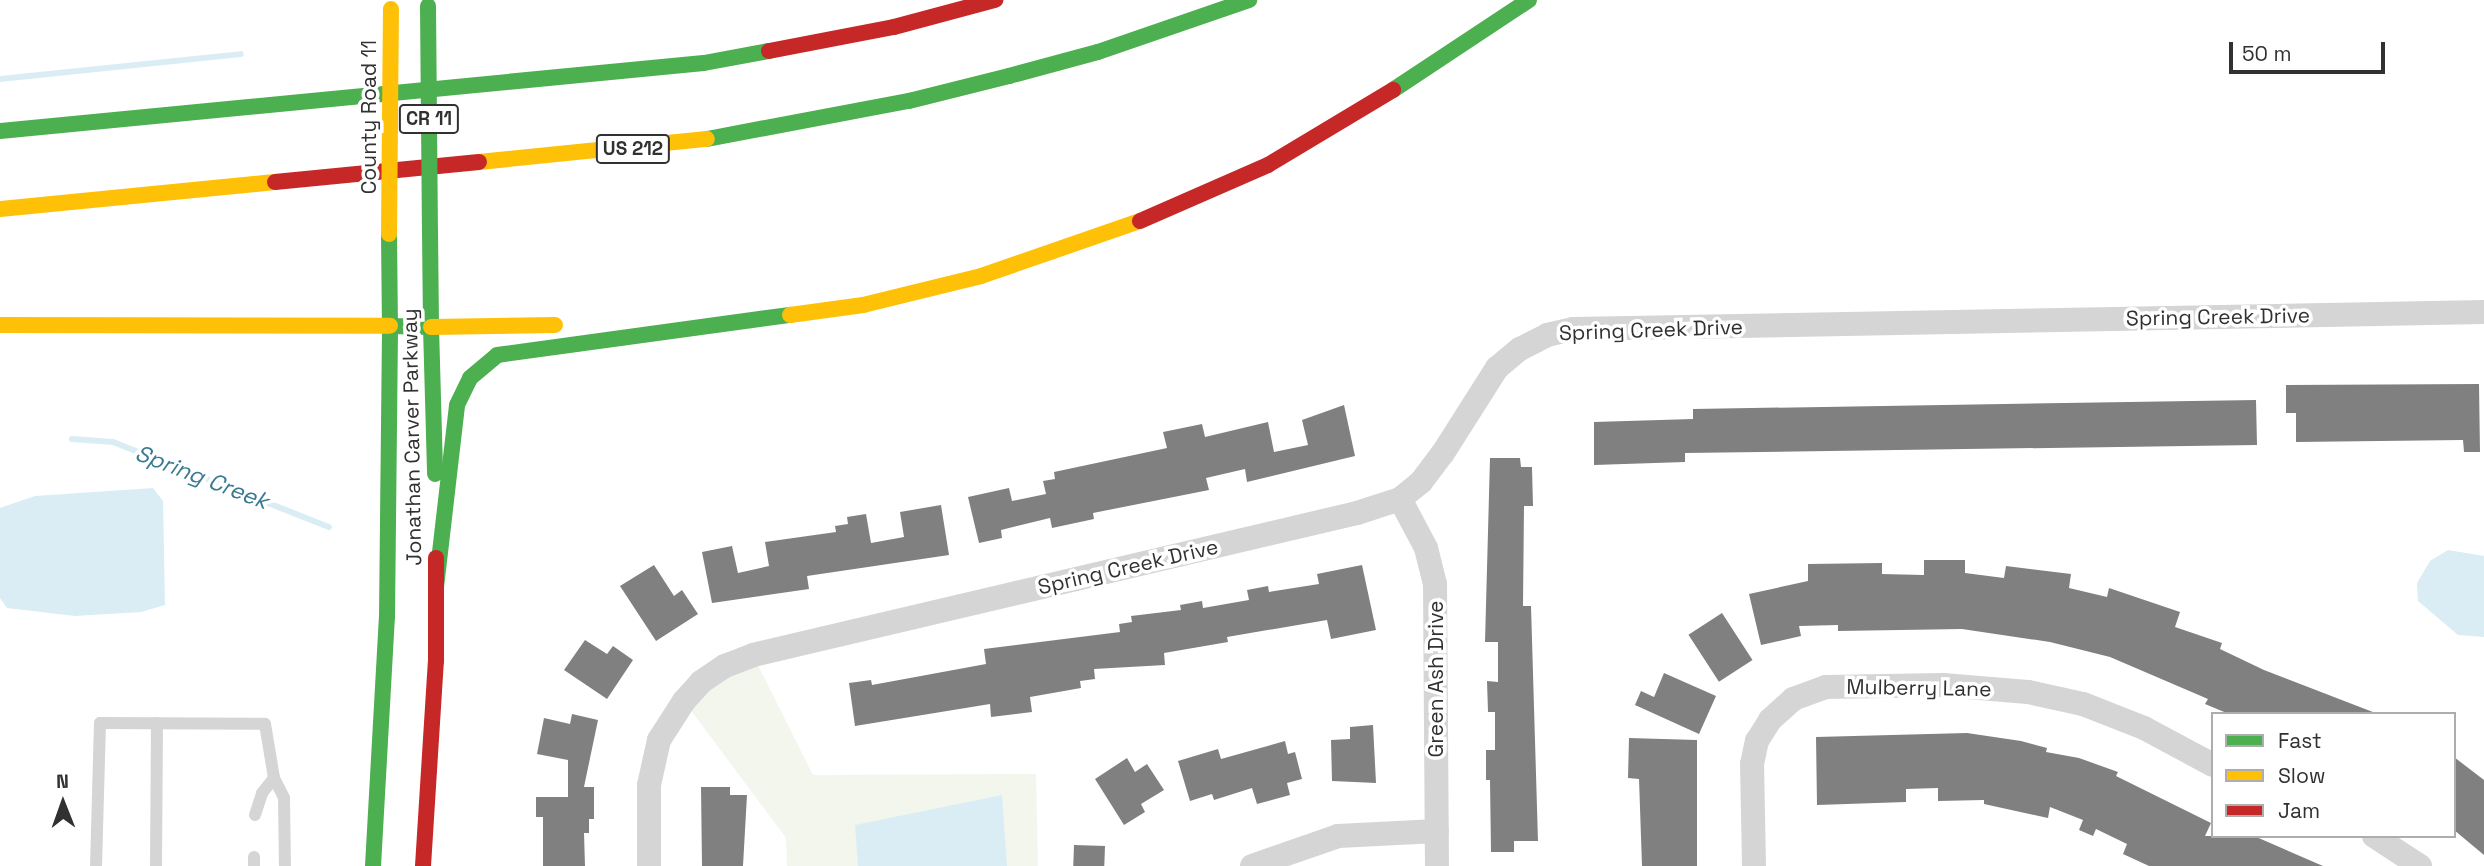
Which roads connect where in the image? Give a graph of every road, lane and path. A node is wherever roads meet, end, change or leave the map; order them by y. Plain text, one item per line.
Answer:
1 (995, 0) edge
2 (1249, 0) edge
3 (1529, 0) edge
4 (428, 3) edge
5 (391, 5) edge
6 (0, 131) edge
7 (0, 209) edge
8 (389, 234) joint
9 (2484, 312) edge
10 (766, 317) junction
11 (0, 325) edge
12 (390, 326) junction
13 (430, 327) junction
14 (1400, 499) junction
15 (436, 587) junction
16 (157, 723) junction
17 (2211, 764) edge
18 (274, 778) junction
19 (255, 815) dead end
20 (1437, 831) junction
21 (2377, 838) edge
22 (96, 866) edge
23 (156, 866) edge
24 (285, 866) edge
25 (373, 866) edge
26 (423, 866) edge
27 (649, 866) edge
28 (1252, 866) edge
29 (1437, 866) edge
30 (1754, 866) edge
31 (2420, 866) edge

1 - 6 main road
2 - 7 main road, US 212
3 - 10 main road
4 - 13 main road, Jonathan Carver Parkway / CR 11, bridge
5 - 8 main road, County Road 11 / CR 11, bridge
8 - 12 main road, Jonathan Carver Parkway / CR 11
9 - 14 street, Spring Creek Drive
10 - 13 main road
10 - 15 main road
11 - 12 main road
12 - 13 main road
12 - 25 main road, Jonathan Carver Parkway / CR 11
13 - 15 main road, Jonathan Carver Parkway / CR 11
14 - 20 street, Green Ash Drive
14 - 27 street, Spring Creek Drive
15 - 26 main road, Jonathan Carver Parkway / CR 11
16 - 18 lane
16 - 22 lane
16 - 23 lane
17 - 30 street, Mulberry Lane
18 - 19 lane
18 - 24 lane
20 - 28 street
20 - 29 street, Green Ash Drive
21 - 31 street

